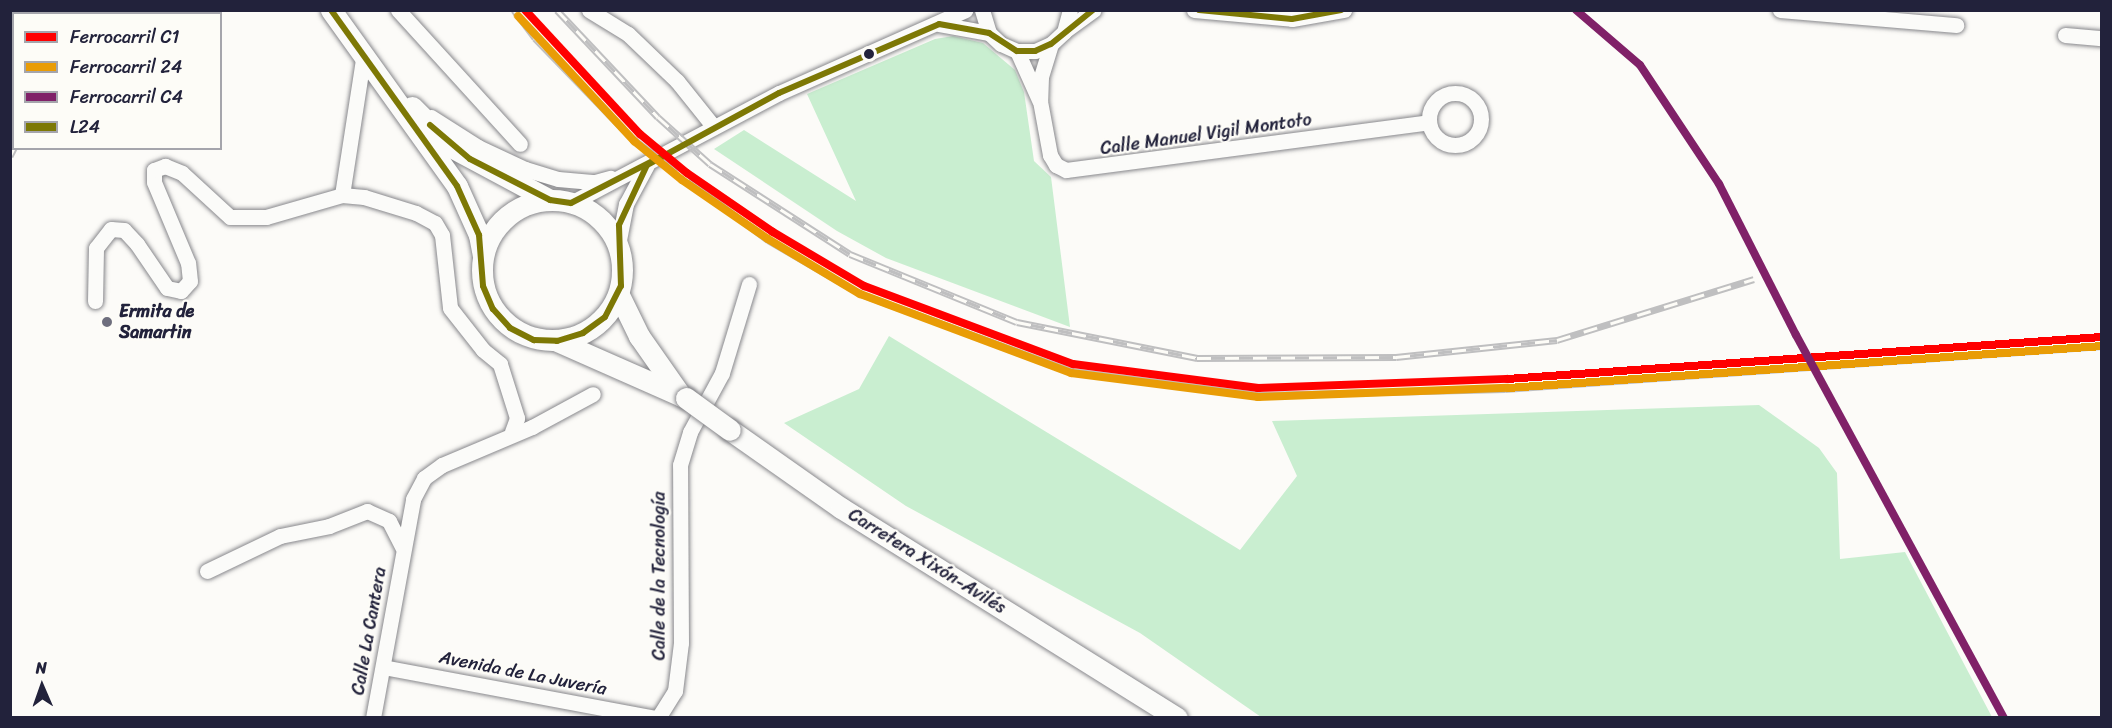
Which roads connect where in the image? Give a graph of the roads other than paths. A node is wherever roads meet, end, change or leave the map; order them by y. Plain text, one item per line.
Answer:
1 (331, 10) edge
2 (398, 10) edge
3 (589, 10) edge
4 (965, 10) edge
5 (982, 10) edge
6 (1070, 10) edge
7 (1094, 10) edge
8 (1194, 10) edge
9 (1344, 10) edge
10 (1780, 10) edge
11 (939, 24) junction
12 (1956, 25) dead end
13 (1064, 32) junction
14 (989, 33) junction
15 (2065, 35) dead end
16 (2102, 38) edge
17 (1051, 44) junction
18 (1017, 51) junction
19 (364, 53) junction
20 (1040, 101) junction
21 (411, 105) junction
22 (1429, 122) dead end
23 (713, 126) junction
24 (520, 144) dead end
25 (647, 165) junction
26 (631, 173) junction
27 (342, 195) junction
28 (550, 200) junction
29 (571, 202) junction
30 (618, 245) junction
31 (483, 255) junction
32 (749, 284) dead end
33 (619, 295) junction
34 (95, 301) dead end
35 (557, 341) junction
36 (593, 394) dead end
37 (684, 397) junction
38 (512, 432) junction
39 (403, 550) junction
40 (207, 571) dead end
41 (382, 667) junction
42 (373, 717) edge
43 (657, 717) edge
44 (1177, 717) edge

1 - 19 highway
2 - 24 street
3 - 23 street
4 - 11 street
5 - 14 street
6 - 13 street
7 - 13 street
8 - 9 street
10 - 12 street
11 - 14 street
11 - 23 street
13 - 17 street
14 - 18 street
15 - 16 street
17 - 18 street
17 - 20 street, Calle Manuel Vigil Montoto
18 - 20 street, Calle Manuel Vigil Montoto
19 - 21 highway
19 - 27 street
19 - 31 highway
20 - 22 street, Calle Manuel Vigil Montoto
21 - 26 street
21 - 28 highway
23 - 25 street
25 - 26 street
25 - 30 street
26 - 29 street
27 - 34 street
27 - 38 street
28 - 29 highway
28 - 31 highway
29 - 30 highway
30 - 33 highway
31 - 35 highway
32 - 43 street, Calle de la Tecnología
33 - 35 highway
33 - 37 highway, Carretera Xixón-Avilés
35 - 37 highway, Carretera Xixón-Avilés
36 - 38 street, Calle La Cantera
37 - 44 highway, Carretera Xixón-Avilés, bridge
38 - 39 street, Calle La Cantera
39 - 40 street
39 - 41 street, Calle La Cantera
41 - 42 street, Calle La Cantera
41 - 43 street, Avenida de La Juvería

